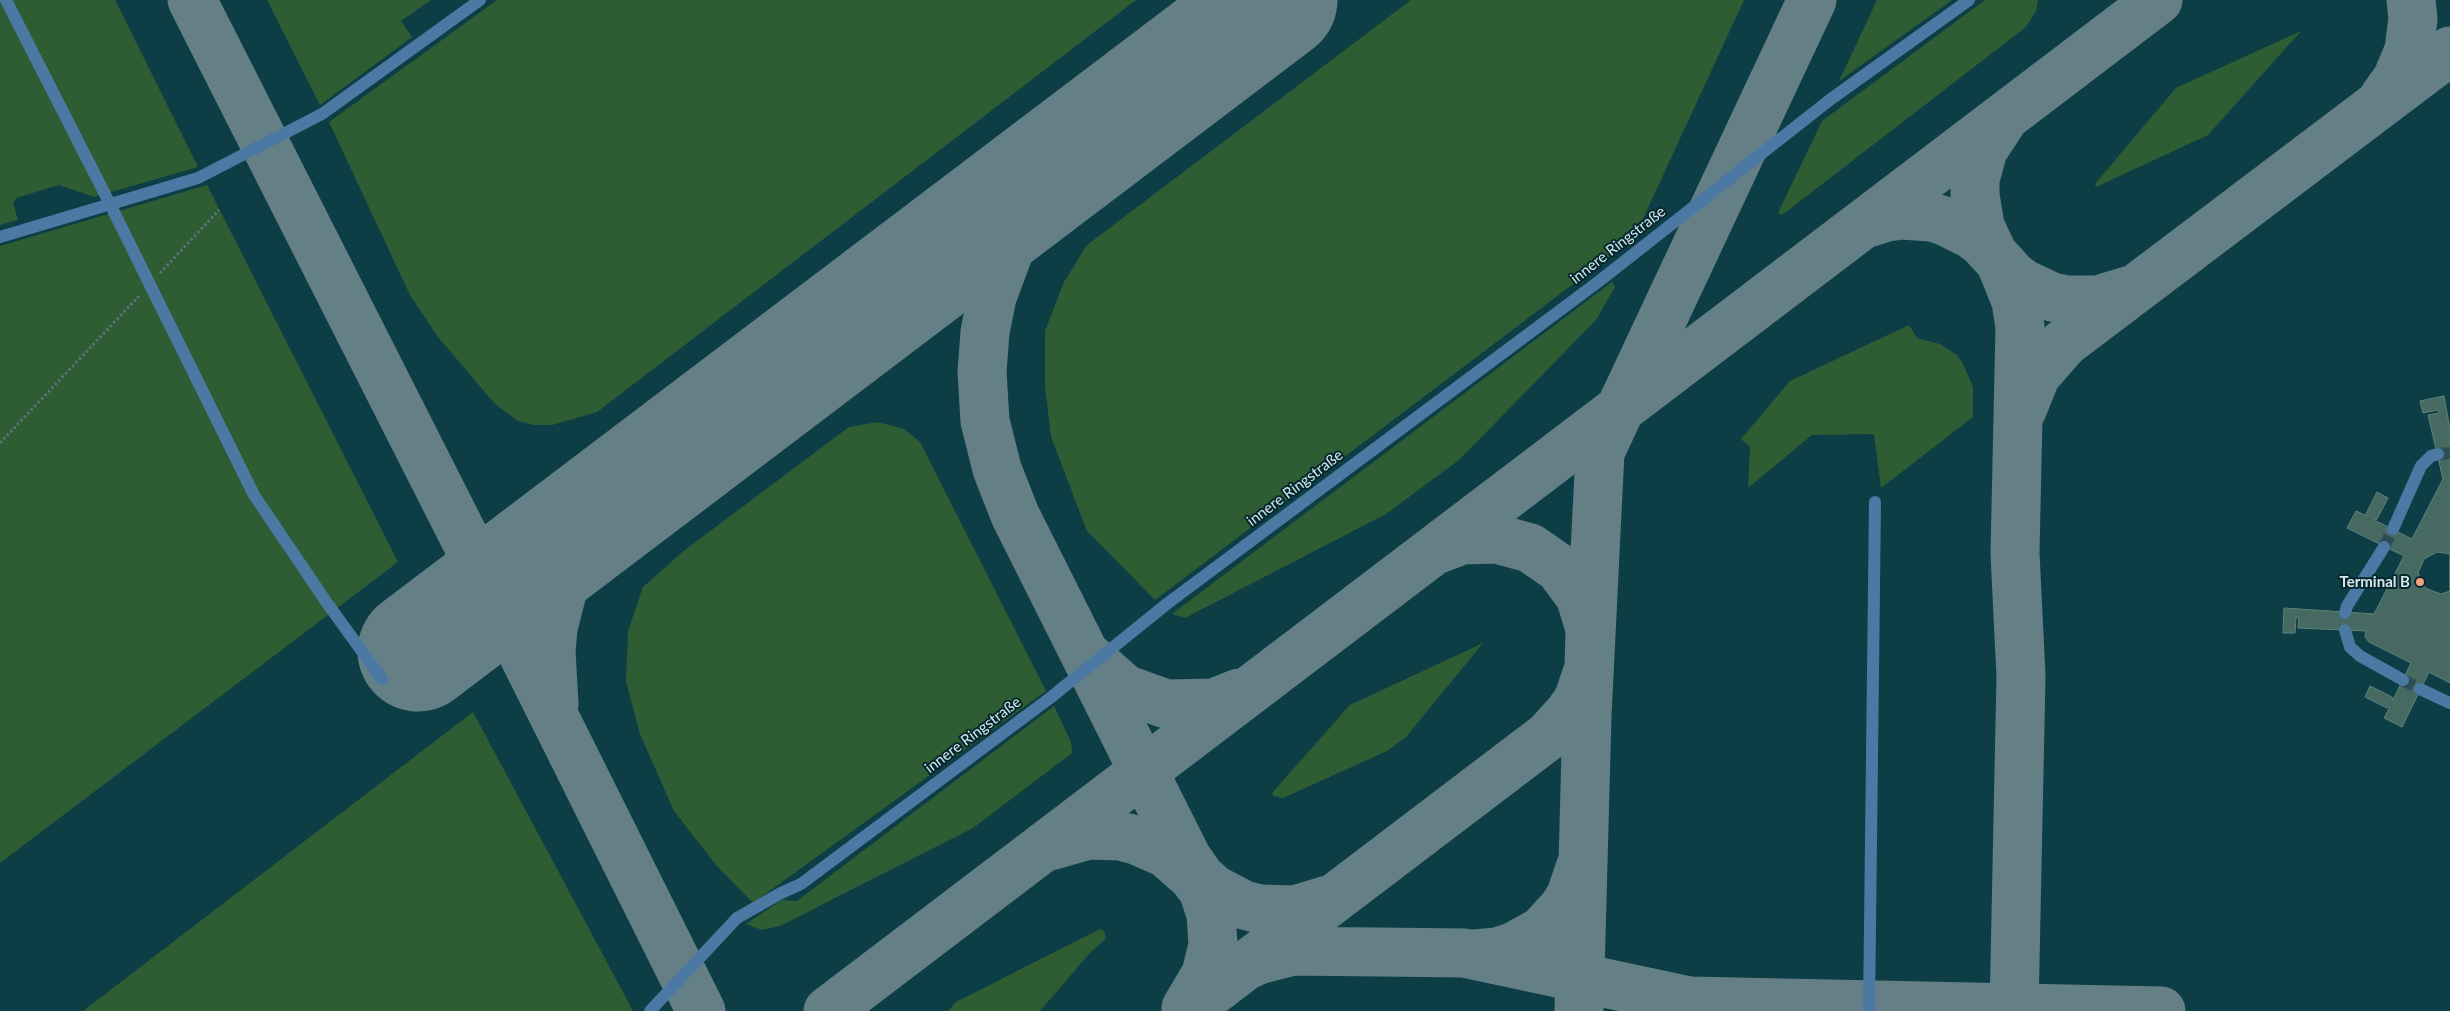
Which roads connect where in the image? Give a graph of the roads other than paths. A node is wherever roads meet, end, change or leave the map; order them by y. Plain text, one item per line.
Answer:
1 (6, 0) edge
2 (480, 0) edge
3 (1969, 0) edge
4 (110, 204) junction
5 (0, 236) edge
6 (2438, 454) tunnel mouth
7 (1875, 502) dead end
8 (2393, 529) tunnel mouth
9 (2384, 546) tunnel mouth
10 (2345, 613) dead end
11 (2345, 630) dead end
12 (382, 679) dead end
13 (2403, 680) tunnel mouth
14 (2420, 689) tunnel mouth
15 (2450, 704) edge
16 (650, 1011) edge
17 (1869, 1011) edge

1 - 4 lane
2 - 4 lane
3 - 16 lane, innere Ringstraße
4 - 5 lane
4 - 12 lane
6 - 8 lane
7 - 17 lane
9 - 10 lane
11 - 13 lane
14 - 15 lane

